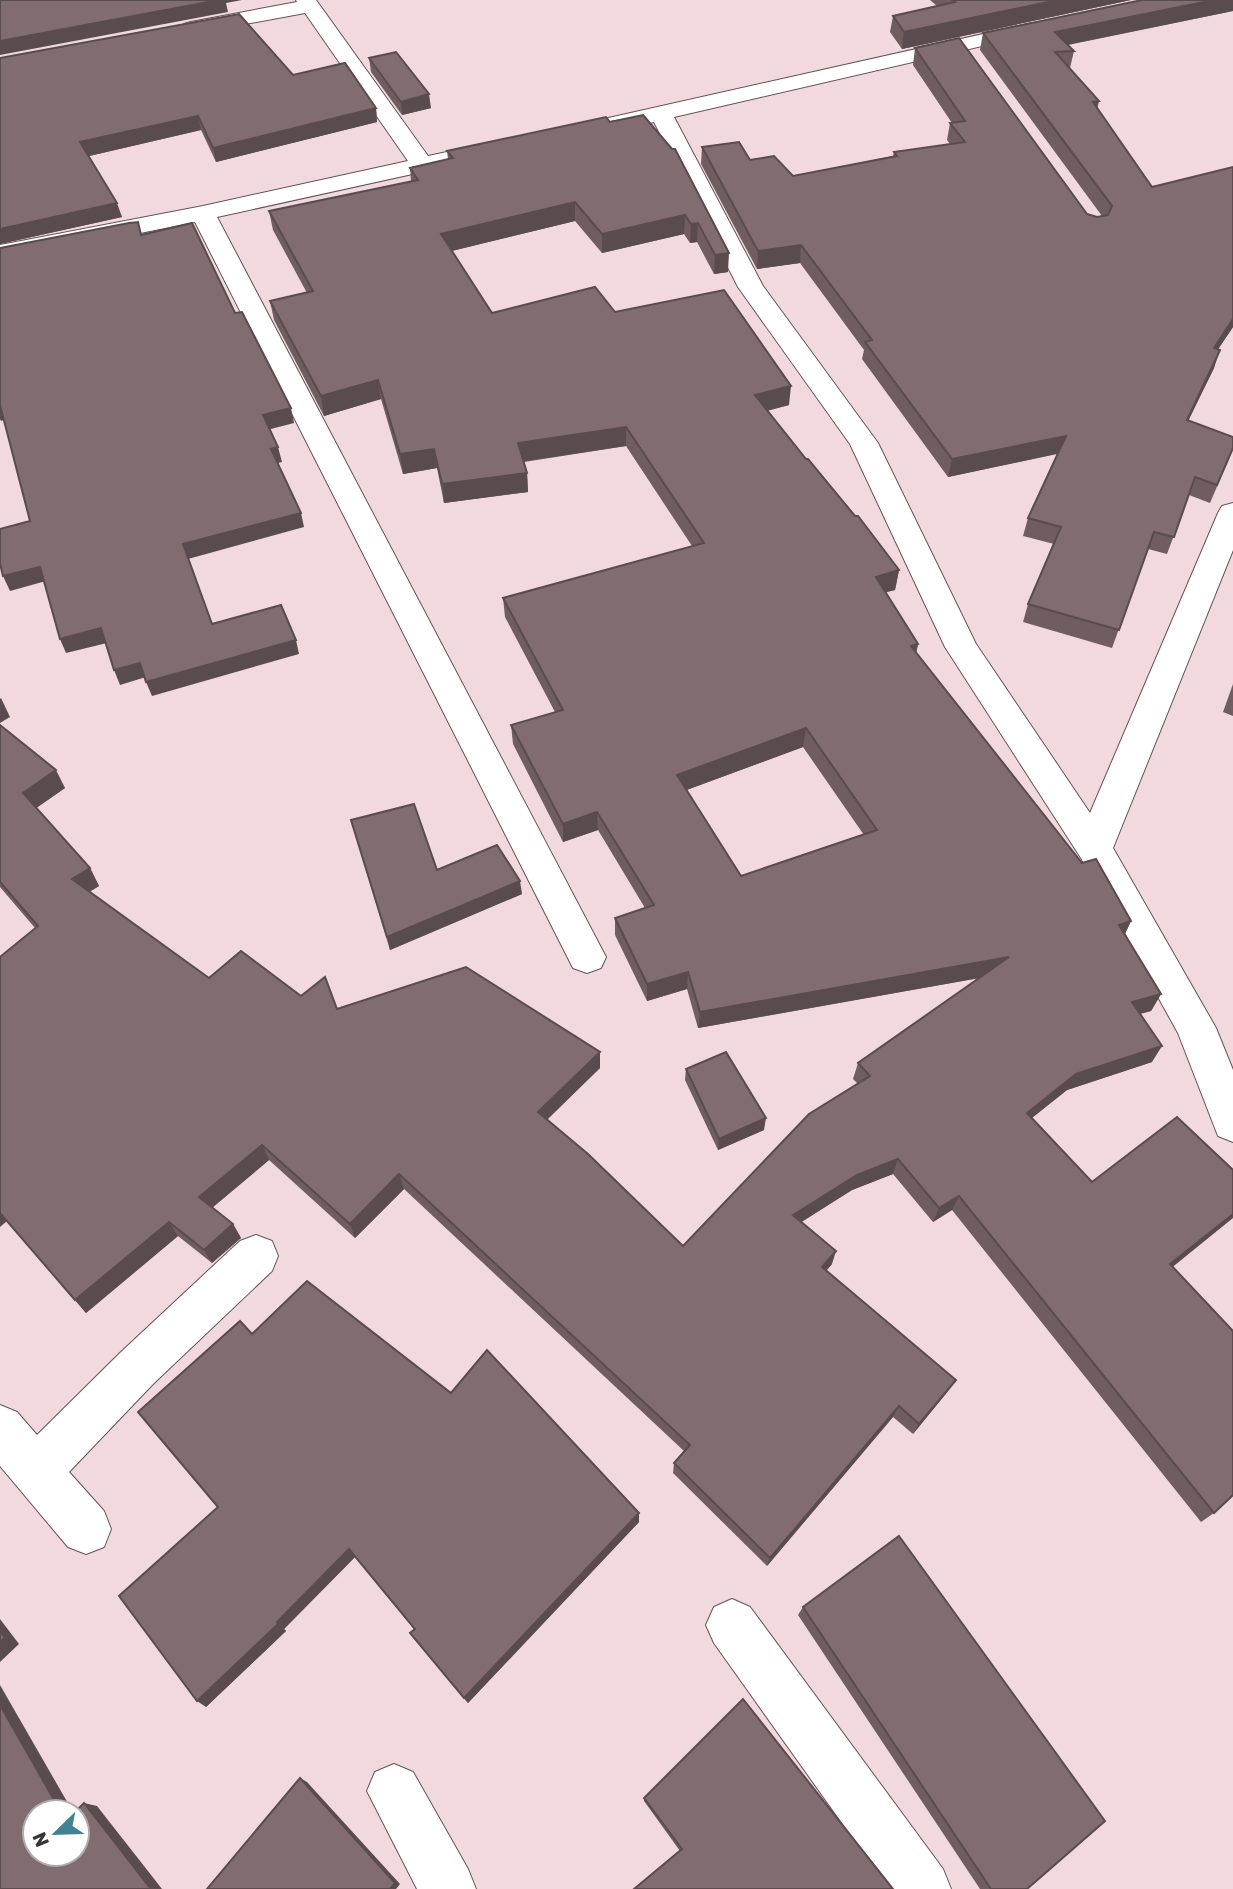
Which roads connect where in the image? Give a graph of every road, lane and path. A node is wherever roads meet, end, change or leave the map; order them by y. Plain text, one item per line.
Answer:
1 (308, 3) edge
2 (1055, 25) edge
3 (175, 31) edge
4 (962, 44) junction
5 (978, 66) edge
6 (661, 114) junction
7 (568, 133) edge
8 (515, 144) edge
9 (422, 164) junction
10 (203, 213) junction
11 (0, 253) edge
12 (1233, 513) edge
13 (1094, 848) junction
14 (587, 957) dead end
15 (1233, 1124) edge
16 (256, 1256) dead end
17 (0, 1429) edge
18 (36, 1471) junction
19 (86, 1530) dead end
20 (732, 1625) dead end
21 (394, 1791) dead end
22 (449, 1889) edge
23 (923, 1889) edge

1 - 3 street
1 - 9 street
2 - 4 street
4 - 5 street
4 - 6 street
6 - 7 street
6 - 13 street
8 - 9 street
9 - 10 street
10 - 11 street
10 - 14 street
12 - 13 street
13 - 15 street
16 - 18 street
17 - 18 street
18 - 19 street
20 - 23 street
21 - 22 street

